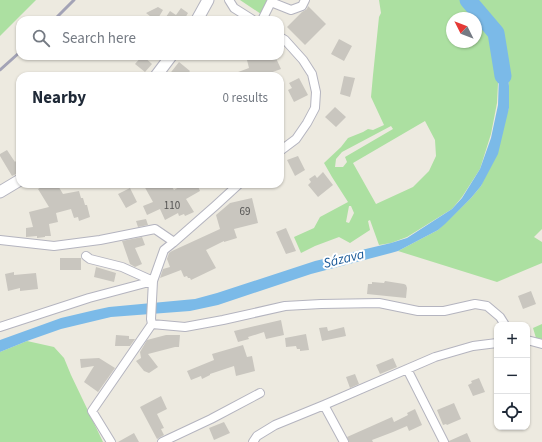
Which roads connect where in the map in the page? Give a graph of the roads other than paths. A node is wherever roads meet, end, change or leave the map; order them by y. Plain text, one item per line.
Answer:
1 (208, 0) edge
2 (228, 0) edge
3 (305, 0) edge
4 (271, 1) edge
5 (199, 16) edge
6 (247, 16) edge
7 (264, 16) edge
8 (284, 39) edge
9 (168, 60) edge
10 (159, 72) edge
11 (284, 148) edge
12 (16, 182) edge
13 (235, 188) edge
14 (0, 192) edge
15 (0, 240) edge
16 (174, 242) junction
17 (86, 256) dead end
18 (153, 280) junction
19 (151, 322) junction
20 (504, 322) edge
21 (0, 327) edge
22 (530, 341) edge
23 (494, 343) edge
24 (542, 344) edge
25 (407, 369) junction
26 (260, 393) dead end
27 (324, 405) junction
28 (111, 442) edge
29 (162, 442) edge
30 (253, 442) edge
31 (344, 442) edge
32 (444, 442) edge

1 - 5 street
2 - 6 street
3 - 4 street
4 - 7 street
8 - 11 street
9 - 10 street
12 - 14 street
13 - 16 street
15 - 16 street
16 - 18 street
17 - 18 street
18 - 19 street
18 - 21 street
19 - 20 street
19 - 28 street
22 - 24 street
23 - 25 street
25 - 27 street
25 - 32 street
26 - 29 street
27 - 30 street
27 - 31 street

